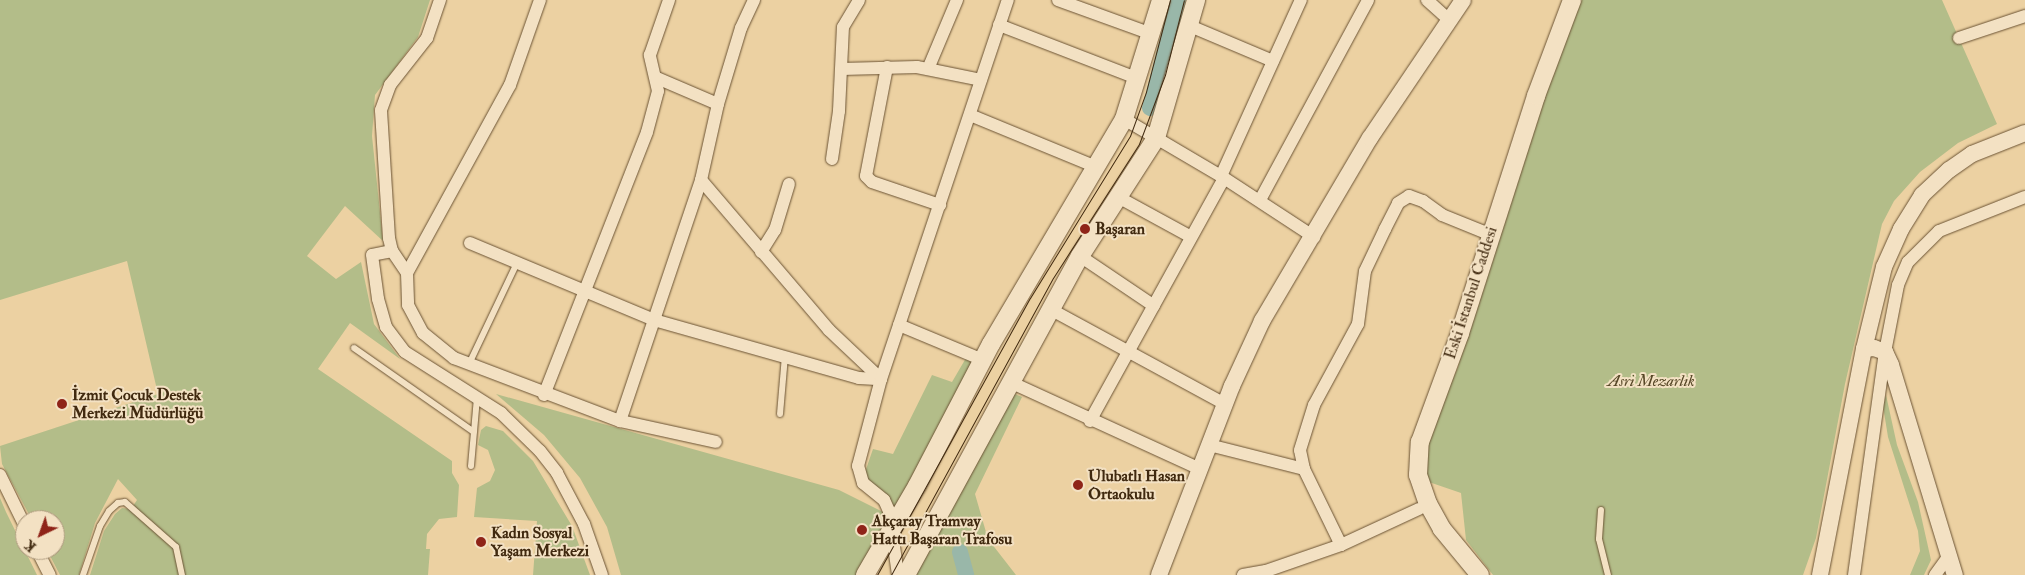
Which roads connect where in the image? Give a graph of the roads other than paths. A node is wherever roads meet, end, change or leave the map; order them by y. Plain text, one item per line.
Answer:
1 (440, 0) edge
2 (540, 0) edge
3 (669, 0) edge
4 (754, 0) edge
5 (859, 0) edge
6 (957, 0) edge
7 (1008, 0) edge
8 (1058, 0) edge
9 (1161, 0) edge
10 (1196, 0) edge
11 (1301, 0) edge
12 (1368, 0) edge
13 (1427, 0) edge
14 (1463, 0) edge
15 (1566, 0) edge
16 (1572, 0) edge
17 (2025, 16) edge
18 (1450, 20) junction
19 (999, 25) junction
20 (1190, 26) junction
21 (1152, 34) junction
22 (1959, 38) dead end
23 (1273, 61) junction
24 (887, 67) junction
25 (842, 69) junction
26 (928, 69) junction
27 (657, 78) junction
28 (1138, 79) junction
29 (981, 80) junction
30 (718, 104) junction
31 (970, 115) junction
32 (1140, 128) junction
33 (2025, 133) edge
34 (832, 159) dead end
35 (1096, 167) junction
36 (1223, 177) junction
37 (701, 180) junction
38 (789, 184) dead end
39 (1118, 197) junction
40 (2025, 197) edge
41 (1260, 200) junction
42 (940, 204) junction
43 (1487, 232) junction
44 (1314, 237) junction
45 (1191, 238) junction
46 (470, 243) dead end
47 (392, 251) junction
48 (761, 252) junction
49 (1080, 256) junction
50 (518, 261) junction
51 (407, 273) junction
52 (585, 292) junction
53 (1154, 306) junction
54 (1050, 309) junction
55 (654, 320) junction
56 (899, 324) junction
57 (354, 348) dead end
58 (1864, 349) junction
59 (1128, 352) junction
60 (1885, 352) junction
61 (785, 356) junction
62 (983, 360) junction
63 (469, 364) junction
64 (881, 379) junction
65 (1010, 382) junction
66 (544, 395) junction
67 (477, 397) junction
68 (1225, 404) junction
69 (780, 414) dead end
70 (620, 421) junction
71 (1090, 421) junction
72 (474, 432) junction
73 (716, 442) dead end
74 (1209, 445) junction
75 (471, 466) dead end
76 (1200, 469) junction
77 (1304, 469) junction
78 (0, 475) edge
79 (1420, 509) junction
80 (17, 510) edge
81 (1601, 510) dead end
82 (892, 531) junction
83 (1341, 545) junction
84 (1949, 556) junction
85 (42, 560) edge
86 (50, 575) edge
87 (83, 575) edge
88 (182, 575) edge
89 (602, 575) edge
90 (865, 575) edge
91 (898, 575) edge
92 (906, 575) edge
93 (1159, 575) edge
94 (1243, 575) edge
95 (1468, 575) edge
96 (1480, 575) edge
97 (1608, 575) edge
98 (1820, 575) edge
99 (1854, 575) edge
100 (1935, 575) edge
101 (1955, 575) edge

1 - 47 street
2 - 51 street
3 - 27 street
4 - 30 street
5 - 25 street
6 - 26 street
7 - 19 street
8 - 21 street
9 - 21 main road
10 - 20 main road
11 - 23 street
12 - 41 street
13 - 18 street
14 - 18 street
15 - 43 main road, Eski İstanbul Caddesi
16 - 43 main road, Eski İstanbul Caddesi
17 - 22 street
18 - 44 street
19 - 28 street
19 - 29 street
20 - 23 street
20 - 32 main road
21 - 28 main road
23 - 36 street
24 - 25 street
24 - 26 street
24 - 42 street
25 - 34 street
26 - 29 street
27 - 30 street
27 - 52 street
28 - 32 main road
29 - 31 street
30 - 37 street
31 - 35 street
31 - 42 street
32 - 35 main road
32 - 36 street
32 - 39 main road
33 - 58 street
35 - 62 main road
36 - 41 street
36 - 45 street
37 - 48 street
37 - 55 street
38 - 48 street
39 - 45 street
39 - 49 main road
40 - 60 street
41 - 44 street
42 - 56 street
43 - 77 street
43 - 79 main road, Eski İstanbul Caddesi
43 - 96 main road, Eski İstanbul Caddesi
44 - 68 street
45 - 53 street
46 - 50 street
47 - 51 street
47 - 67 street
48 - 64 street
49 - 53 street
49 - 54 main road
50 - 52 street
50 - 63 lane
51 - 63 street
52 - 55 street
52 - 66 street
53 - 59 street
54 - 59 street
54 - 65 main road
55 - 61 street
55 - 70 street
56 - 62 street
56 - 64 street
57 - 72 lane
58 - 60 street
58 - 98 street
59 - 68 street
59 - 71 street
60 - 84 street
60 - 99 street
61 - 64 street
61 - 69 lane
62 - 82 main road
63 - 66 street
64 - 82 street
65 - 71 street
65 - 92 main road
66 - 70 street
67 - 72 lane
67 - 89 street
68 - 74 street
70 - 73 street
71 - 76 street
72 - 75 lane
74 - 76 street
74 - 77 street
76 - 93 street
77 - 83 street
78 - 80 street
79 - 83 street
79 - 95 main road, Eski İstanbul Caddesi
81 - 97 lane
82 - 90 main road
82 - 91 street
83 - 94 street
84 - 100 street
84 - 101 street
85 - 86 street
87 - 88 lane

